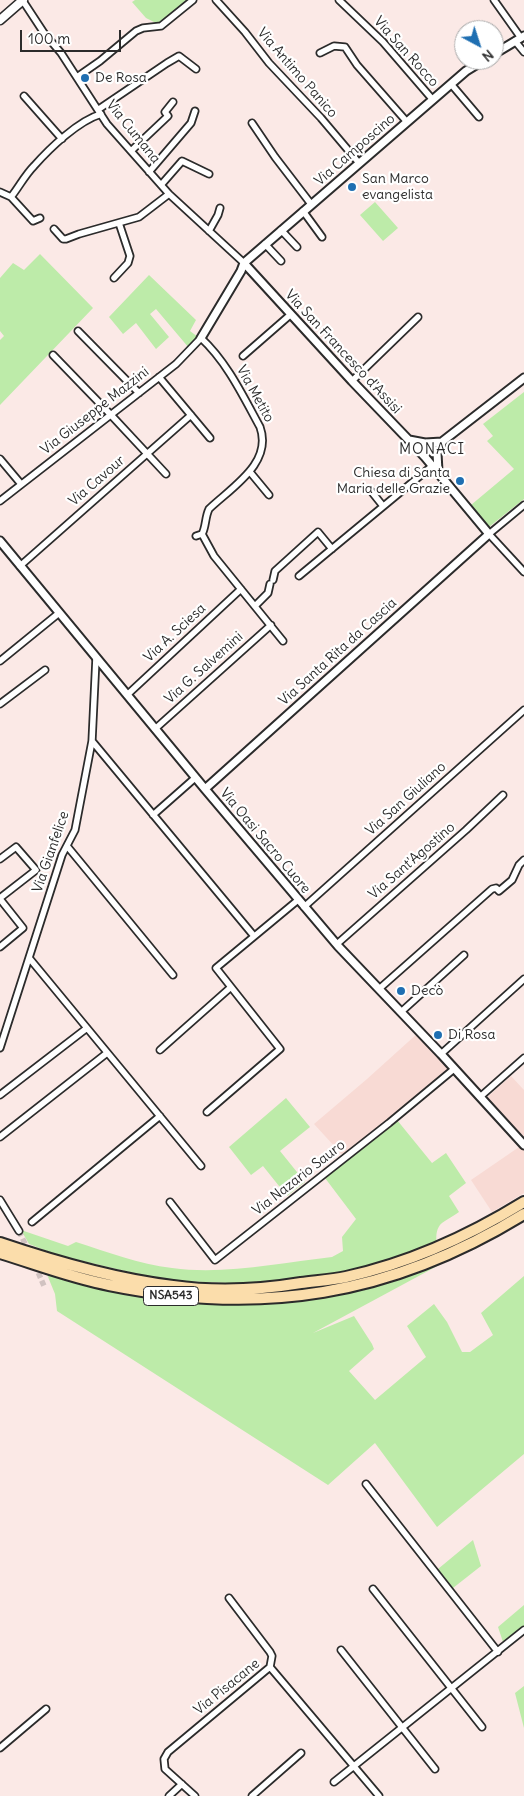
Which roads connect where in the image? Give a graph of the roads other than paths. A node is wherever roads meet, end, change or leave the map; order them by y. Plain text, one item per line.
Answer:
1 (23, 0) edge
2 (193, 0) edge
3 (216, 0) edge
4 (339, 0) edge
5 (494, 0) edge
6 (0, 20) edge
7 (520, 38) edge
8 (504, 48) edge
9 (524, 52) edge
10 (320, 53) dead end
11 (196, 69) dead end
12 (468, 70) edge
13 (77, 77) junction
14 (451, 84) junction
15 (24, 96) dead end
16 (433, 100) junction
17 (173, 102) dead end
18 (196, 111) dead end
19 (100, 112) junction
20 (479, 117) dead end
21 (407, 122) junction
22 (252, 123) dead end
23 (62, 140) junction
24 (131, 151) junction
25 (359, 163) junction
26 (150, 172) junction
27 (209, 174) dead end
28 (160, 185) junction
29 (0, 192) edge
30 (169, 194) junction
31 (11, 197) junction
32 (311, 204) junction
33 (220, 208) dead end
34 (303, 211) junction
35 (40, 218) dead end
36 (119, 222) junction
37 (54, 229) dead end
38 (281, 230) junction
39 (209, 231) junction
40 (322, 237) dead end
41 (265, 244) junction
42 (297, 247) dead end
43 (281, 261) dead end
44 (244, 263) junction
45 (114, 278) dead end
46 (290, 314) junction
47 (418, 317) dead end
48 (78, 331) dead end
49 (201, 338) junction
50 (52, 355) dead end
51 (243, 356) dead end
52 (159, 377) junction
53 (524, 378) edge
54 (352, 381) junction
55 (138, 393) junction
56 (111, 415) junction
57 (191, 415) junction
58 (210, 438) dead end
59 (408, 439) junction
60 (439, 444) junction
61 (148, 453) junction
62 (425, 457) junction
63 (0, 459) edge
64 (432, 466) junction
65 (250, 472) junction
66 (166, 474) dead end
67 (439, 474) junction
68 (21, 484) junction
69 (371, 491) dead end
70 (269, 495) dead end
71 (0, 500) edge
72 (524, 505) edge
73 (383, 506) junction
74 (488, 534) junction
75 (0, 541) edge
76 (332, 549) junction
77 (20, 566) junction
78 (524, 572) edge
79 (299, 576) dead end
80 (241, 589) junction
81 (255, 606) junction
82 (59, 614) junction
83 (270, 626) junction
84 (283, 641) dead end
85 (96, 658) junction
86 (0, 661) edge
87 (44, 670) dead end
88 (127, 695) junction
89 (0, 704) edge
90 (524, 710) edge
91 (155, 729) junction
92 (92, 741) junction
93 (195, 778) junction
94 (205, 789) junction
95 (503, 794) dead end
96 (153, 815) junction
97 (67, 846) junction
98 (0, 859) edge
99 (524, 860) edge
100 (0, 899) edge
101 (298, 900) junction
102 (304, 907) junction
103 (254, 936) junction
104 (337, 944) junction
105 (0, 947) edge
106 (464, 955) dead end
107 (30, 959) junction
108 (173, 975) dead end
109 (524, 979) edge
110 (231, 987) junction
111 (379, 989) junction
112 (401, 1012) junction
113 (87, 1028) junction
114 (0, 1048) edge
115 (160, 1050) dead end
116 (107, 1053) junction
117 (440, 1054) junction
118 (524, 1058) edge
119 (454, 1069) junction
120 (0, 1095) edge
121 (480, 1097) junction
122 (207, 1112) dead end
123 (160, 1116) junction
124 (0, 1137) edge
125 (524, 1145) edge
126 (201, 1166) dead end
127 (0, 1200) edge
128 (170, 1202) dead end
129 (524, 1202) edge
130 (524, 1214) edge
131 (32, 1222) dead end
132 (19, 1231) tunnel mouth
133 (0, 1243) edge
134 (0, 1253) edge
135 (366, 1484) dead end
136 (373, 1589) dead end
137 (229, 1598) dead end
138 (524, 1630) edge
139 (341, 1650) dead end
140 (498, 1652) junction
141 (270, 1667) junction
142 (452, 1689) junction
143 (46, 1709) dead end
144 (482, 1727) dead end
145 (403, 1728) junction
146 (0, 1748) edge
147 (301, 1753) dead end
148 (354, 1767) junction
149 (435, 1769) dead end
150 (334, 1782) dead end
151 (182, 1784) junction
152 (169, 1796) edge
153 (195, 1796) edge
154 (252, 1796) edge
155 (379, 1796) edge

1 - 6 main road
1 - 13 street, Via Cumana
2 - 13 street
3 - 25 street, Via Antimo Panico
4 - 16 street, Via San Rocco
5 - 7 street
7 - 8 street
7 - 9 street
10 - 21 street
11 - 19 street
12 - 14 street, Via Camposcino
13 - 19 street, Via Cumana
14 - 16 street, Via Camposcino
14 - 20 street
15 - 23 street
16 - 21 street, Via Camposcino
17 - 24 street
18 - 26 street
19 - 23 street
19 - 24 street, Via Cumana
21 - 25 street, Via Camposcino
22 - 32 street
23 - 31 street
24 - 26 street, Via Cumana
25 - 32 street, Via Camposcino
26 - 28 street, Via Cumana
27 - 28 street
28 - 30 street, Via Cumana
29 - 31 street
30 - 36 street
30 - 39 street, Via Cumana
31 - 35 street
32 - 34 street, Via Camposcino
33 - 39 street
34 - 38 street, Via Camposcino
34 - 40 street
36 - 37 street
36 - 45 street
38 - 41 street, Via Camposcino
38 - 42 street
39 - 44 street, Via Cumana
41 - 43 street
41 - 44 street, Via Camposcino
44 - 46 street, Via San Francesco d'Assisi
44 - 49 street
46 - 51 street
46 - 54 street, Via San Francesco d'Assisi
47 - 54 street
48 - 55 street
49 - 52 street, Via Giuseppe Mazzini
49 - 65 street, Via Metito
50 - 56 street
52 - 55 street, Via Giuseppe Mazzini
52 - 57 street
53 - 60 street
54 - 59 street, Via San Francesco d'Assisi
55 - 56 street, Via Giuseppe Mazzini
56 - 61 street
56 - 68 street, Via Giuseppe Mazzini
57 - 58 street
57 - 61 street, Via Cavour
59 - 60 street
59 - 62 street, Via San Francesco d'Assisi
60 - 62 street
60 - 67 street
61 - 66 street
61 - 77 street, Via Cavour
62 - 64 street, Via San Francesco d'Assisi
63 - 68 street
64 - 67 street, Via San Francesco d'Assisi
64 - 73 street
65 - 70 street
65 - 80 street, Via Metito
67 - 74 street, Via San Francesco d'Assisi
68 - 71 street, Via Giuseppe Mazzini
69 - 73 street
72 - 74 street
73 - 76 street
74 - 78 street
74 - 94 street, Via Santa Rita da Cascia
75 - 77 street, Via Oasi Sacro Cuore
76 - 79 street
76 - 81 street
77 - 82 street, Via Oasi Sacro Cuore
80 - 81 street, Via Metito
80 - 88 street, Via A. Sciesa
81 - 83 street, Via Metito
82 - 85 street, Via Oasi Sacro Cuore
82 - 86 street
83 - 84 street, Via Metito
83 - 91 street, Via G. Salvemini
85 - 88 street, Via Oasi Sacro Cuore
85 - 92 street, Via Gianfelice
87 - 89 street
88 - 91 street, Via Oasi Sacro Cuore
90 - 102 street, Via San Giuliano
91 - 93 street, Via Oasi Sacro Cuore
92 - 96 street
92 - 97 street, Via Gianfelice
93 - 94 street, Via Oasi Sacro Cuore
93 - 96 street
94 - 101 street, Via Oasi Sacro Cuore
95 - 104 street, Via Sant'Agostino
96 - 103 street
97 - 107 street, Via Gianfelice
97 - 108 street
98 - 100 street
99 - 111 street
100 - 105 street
101 - 102 street, Via Oasi Sacro Cuore
101 - 103 street
102 - 104 street, Via Oasi Sacro Cuore
103 - 110 street
104 - 111 street, Via Oasi Sacro Cuore
106 - 112 street
107 - 113 street
107 - 114 street, Via Gianfelice
109 - 117 street
110 - 115 street
110 - 122 street
111 - 112 street, Via Oasi Sacro Cuore
112 - 117 street, Via Oasi Sacro Cuore
113 - 116 street
113 - 120 street
116 - 123 street
116 - 124 street
117 - 119 street, Via Oasi Sacro Cuore
118 - 121 street
119 - 121 street, Via Oasi Sacro Cuore
119 - 128 street, Via Nazario Sauro
121 - 125 street, Via Oasi Sacro Cuore
123 - 126 street
123 - 131 street
127 - 132 street
129 - 133 highway, NSA543
130 - 134 highway, NSA543
135 - 140 street
136 - 142 street
137 - 141 street
138 - 140 street
139 - 145 street
140 - 142 street
141 - 148 street, Via Pisacane
141 - 151 street, Via Pisacane
142 - 144 street
142 - 145 street
143 - 146 street
145 - 148 street
145 - 149 street
147 - 154 street
148 - 150 street
148 - 155 street, Via Pisacane
151 - 152 street
151 - 153 street, Via Pisacane

